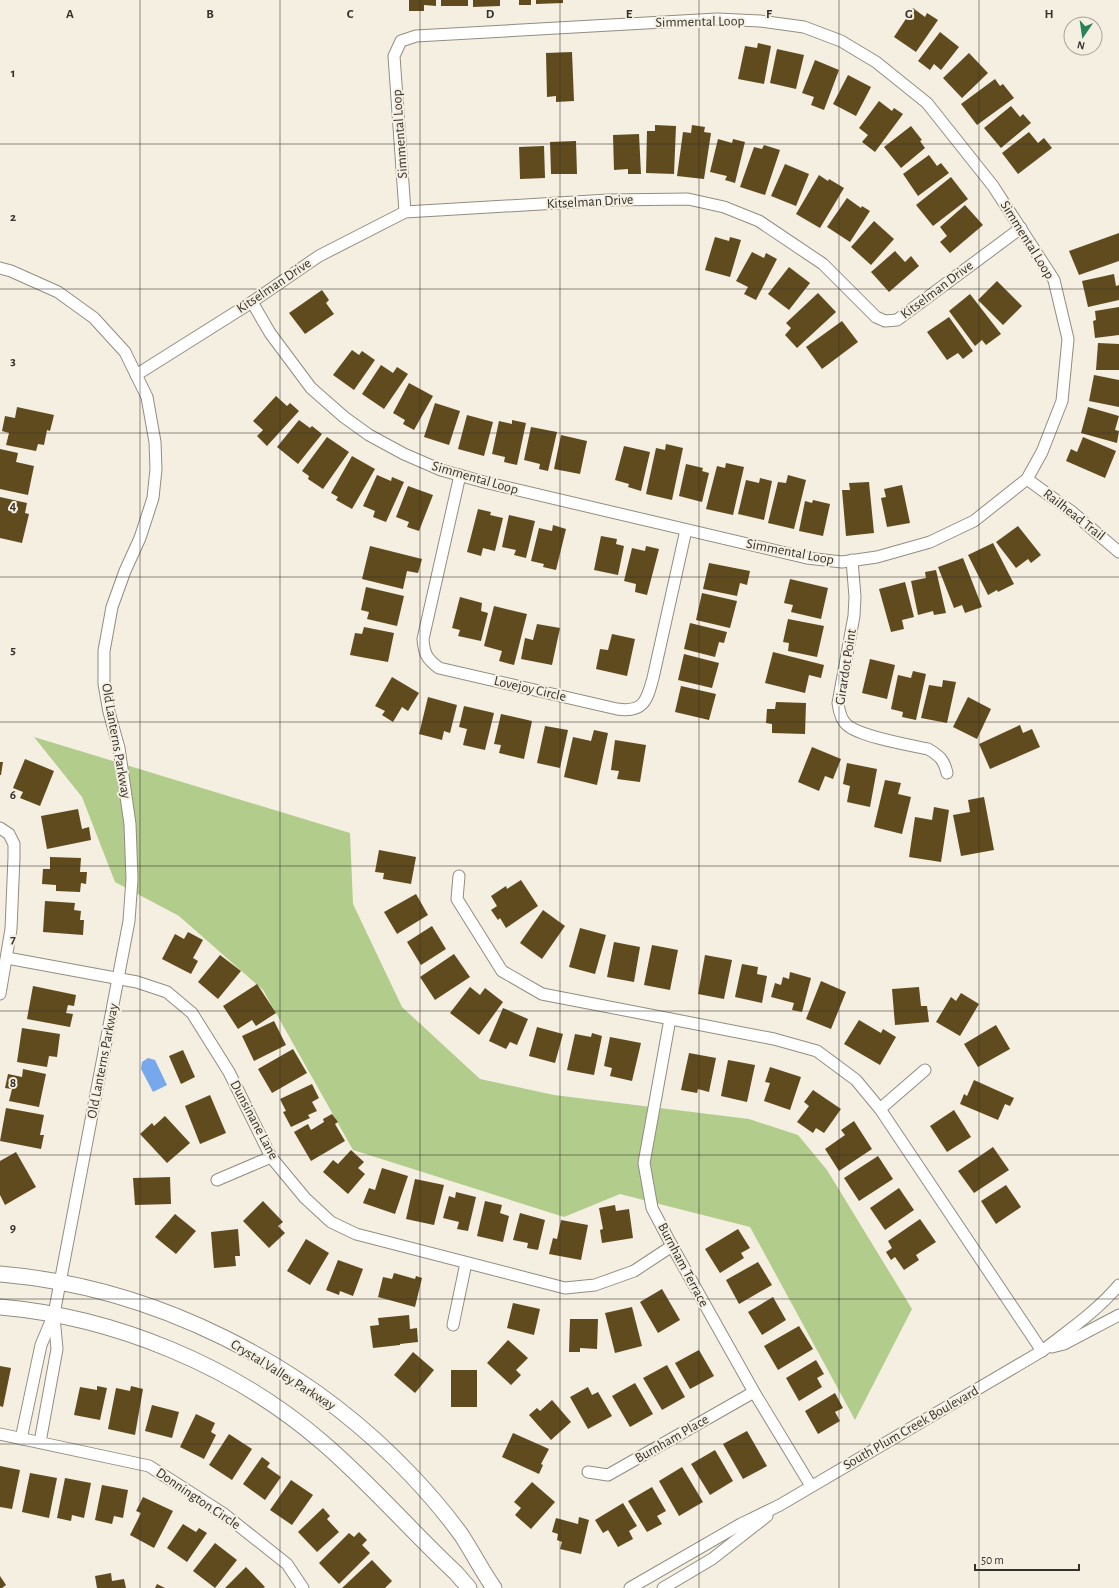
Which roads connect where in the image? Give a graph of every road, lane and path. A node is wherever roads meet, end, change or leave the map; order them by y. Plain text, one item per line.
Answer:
1 (405, 212) junction
2 (1021, 228) junction
3 (0, 268) edge
4 (252, 302) junction
5 (136, 375) junction
6 (460, 475) junction
7 (1027, 479) junction
8 (686, 530) junction
9 (1119, 552) edge
10 (852, 560) junction
11 (947, 774) dead end
12 (0, 828) edge
13 (458, 876) dead end
14 (7, 958) junction
15 (118, 979) junction
16 (0, 994) edge
17 (670, 1019) junction
18 (926, 1070) dead end
19 (880, 1109) junction
20 (271, 1157) junction
21 (217, 1180) dead end
22 (672, 1246) junction
23 (466, 1263) junction
24 (0, 1274) edge
25 (60, 1282) junction
26 (1119, 1285) edge
27 (0, 1307) edge
28 (54, 1314) junction
29 (1119, 1315) edge
30 (454, 1325) dead end
31 (1042, 1350) junction
32 (754, 1392) junction
33 (0, 1434) edge
34 (21, 1439) junction
35 (40, 1442) junction
36 (588, 1472) dead end
37 (811, 1486) junction
38 (780, 1505) junction
39 (303, 1588) edge
40 (469, 1588) edge
41 (494, 1588) edge
42 (630, 1588) edge
43 (663, 1588) edge

1 - 2 street, Kitselman Drive
1 - 2 street, Simmental Loop
1 - 4 street, Kitselman Drive
2 - 7 street, Simmental Loop
3 - 5 street, Old Lanterns Parkway
4 - 5 street, Kitselman Drive
4 - 6 street, Simmental Loop
5 - 15 street, Old Lanterns Parkway
6 - 8 street, Simmental Loop
6 - 8 street, Lovejoy Circle
7 - 9 street, Railhead Trail
7 - 10 street, Simmental Loop
8 - 10 street, Simmental Loop
10 - 11 street, Girardot Point
12 - 14 street
13 - 17 street
14 - 15 street, Dunsinane Lane
14 - 16 street
15 - 20 street, Dunsinane Lane
15 - 25 street, Old Lanterns Parkway
17 - 19 street
17 - 22 street, Burnham Terrace
18 - 19 street
19 - 31 street
20 - 21 street
20 - 23 street, Dunsinane Lane
22 - 23 street, Dunsinane Lane
22 - 32 street, Burnham Terrace
23 - 30 street
24 - 25 main road, Crystal Valley Parkway
25 - 28 street, Old Lanterns Parkway
25 - 41 main road, Crystal Valley Parkway
26 - 31 street, South Plum Creek Boulevard
27 - 28 main road
28 - 34 street, Old Lanterns Parkway
28 - 35 street, Old Lanterns Parkway
28 - 40 main road
29 - 31 street, South Plum Creek Boulevard
31 - 37 street, South Plum Creek Boulevard
32 - 36 street, Burnham Place
32 - 37 street, Burnham Terrace
33 - 34 street, Donnington Circle
34 - 35 street, Donnington Circle
35 - 39 street, Donnington Circle
37 - 38 street, South Plum Creek Boulevard
38 - 42 street, South Plum Creek Boulevard
38 - 43 street, South Plum Creek Boulevard

